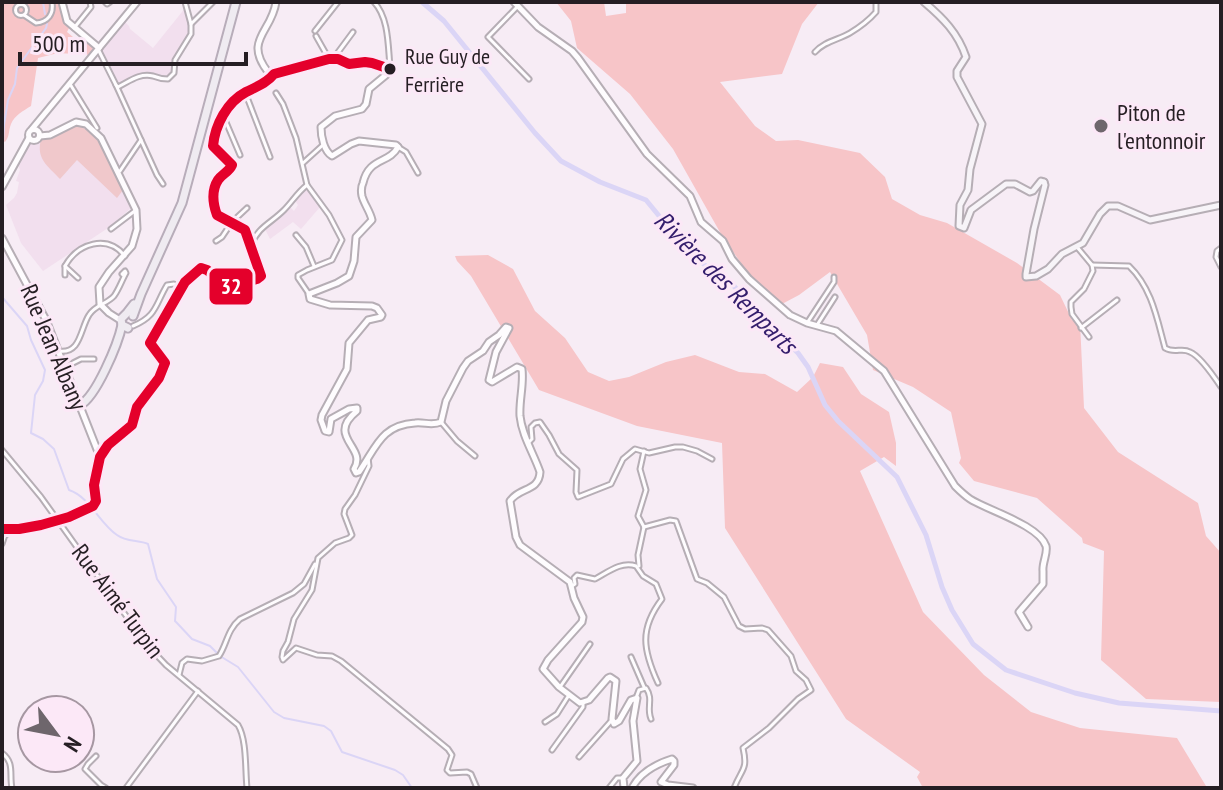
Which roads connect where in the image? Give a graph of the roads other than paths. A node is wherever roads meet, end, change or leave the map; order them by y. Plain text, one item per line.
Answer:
1 (52, 2) edge
2 (62, 2) edge
3 (90, 2) edge
4 (137, 2) edge
5 (185, 2) edge
6 (213, 2) edge
7 (236, 2) edge
8 (276, 2) edge
9 (338, 2) edge
10 (374, 2) edge
11 (876, 2) edge
12 (924, 2) edge
13 (517, 4) edge
14 (24, 15) dead end
15 (191, 24) junction
16 (74, 28) junction
17 (353, 32) dead end
18 (98, 48) junction
19 (815, 52) dead end
20 (331, 59) junction
21 (390, 69) junction
22 (274, 74) junction
23 (529, 79) dead end
24 (70, 84) junction
25 (116, 85) junction
26 (245, 92) junction
27 (276, 93) dead end
28 (223, 115) junction
29 (97, 128) dead end
30 (39, 133) junction
31 (31, 139) junction
32 (141, 140) junction
33 (324, 144) junction
34 (398, 147) junction
35 (240, 155) dead end
36 (270, 157) dead end
37 (303, 164) junction
38 (118, 173) junction
39 (418, 173) dead end
40 (163, 184) dead end
41 (307, 185) junction
42 (2, 187) edge
43 (1221, 205) edge
44 (247, 208) dead end
45 (136, 210) junction
46 (232, 222) junction
47 (111, 229) dead end
48 (296, 235) dead end
49 (2, 238) edge
50 (216, 241) dead end
51 (251, 245) junction
52 (1076, 247) junction
53 (1221, 248) edge
54 (125, 256) junction
55 (1092, 265) junction
56 (65, 266) junction
57 (314, 266) junction
58 (1221, 267) edge
59 (65, 275) dead end
60 (124, 276) dead end
61 (834, 277) dead end
62 (78, 278) dead end
63 (181, 288) junction
64 (309, 294) junction
65 (835, 297) dead end
66 (1117, 300) dead end
67 (102, 303) junction
68 (128, 320) junction
69 (807, 323) junction
70 (817, 325) junction
71 (1081, 328) junction
72 (1089, 337) dead end
73 (59, 351) junction
74 (94, 359) dead end
75 (65, 367) junction
76 (1221, 387) edge
77 (80, 405) junction
78 (441, 422) junction
79 (528, 442) junction
80 (2, 450) edge
81 (644, 451) junction
82 (475, 456) dead end
83 (100, 457) junction
84 (368, 458) junction
85 (712, 459) dead end
86 (57, 519) junction
87 (644, 527) junction
88 (2, 529) edge
89 (19, 529) junction
90 (2, 544) edge
91 (315, 564) junction
92 (639, 569) junction
93 (572, 586) junction
94 (1028, 627) dead end
95 (590, 644) dead end
96 (631, 657) dead end
97 (179, 676) junction
98 (658, 683) dead end
99 (559, 687) junction
100 (644, 687) junction
101 (198, 691) junction
102 (569, 695) junction
103 (636, 698) junction
104 (583, 703) junction
105 (612, 719) junction
106 (651, 719) dead end
107 (545, 722) dead end
108 (552, 750) dead end
109 (2, 753) edge
110 (579, 757) dead end
111 (90, 774) edge
112 (623, 778) junction
113 (688, 787) edge
114 (12, 788) edge
115 (106, 788) edge
116 (126, 788) edge
117 (247, 788) edge
118 (477, 788) edge
119 (609, 788) edge
120 (624, 788) edge
121 (632, 788) edge
122 (734, 788) edge

1 - 14 street
2 - 16 street
3 - 16 street
4 - 18 street
5 - 15 street
6 - 15 street
7 - 68 main road
8 - 22 street
9 - 20 street
10 - 21 street
11 - 19 street
12 - 52 main road
13 - 23 street
13 - 69 street
15 - 25 street
16 - 18 street
17 - 20 street
18 - 24 street
18 - 25 street
20 - 21 street
20 - 22 street
21 - 33 street
22 - 26 street
24 - 29 street
24 - 30 street
25 - 32 street
26 - 28 street
26 - 36 street
27 - 37 street
28 - 35 street
28 - 46 street
30 - 31 street
30 - 31 street
30 - 38 street
31 - 42 street
32 - 38 street
32 - 40 street
33 - 34 street
33 - 37 street
34 - 39 street
34 - 64 street
37 - 41 street
38 - 45 street
41 - 51 street
41 - 57 street
43 - 52 main road
44 - 46 street
45 - 47 street
45 - 54 street
46 - 50 street
46 - 51 street
48 - 57 street
49 - 73 street, Rue Jean Albany
51 - 63 street
52 - 55 street
53 - 58 street
54 - 56 street
54 - 67 street
55 - 71 street
55 - 76 street
56 - 59 street
56 - 62 street
57 - 64 street
60 - 67 street
61 - 69 street
63 - 68 street
63 - 83 street
64 - 84 street
65 - 70 street
66 - 71 street
67 - 68 street
67 - 73 street
68 - 77 main road
69 - 70 street
70 - 94 street
71 - 72 street
73 - 75 street, Rue Jean Albany
74 - 75 street
75 - 77 street, Rue Jean Albany
77 - 83 street, Rue Jean Albany
78 - 79 street
78 - 82 street
78 - 84 street
79 - 81 street
79 - 93 street
80 - 86 street, Rue Aimé Turpin
81 - 85 street
81 - 87 street
83 - 86 street
84 - 91 street
86 - 89 street
86 - 97 street, Rue Aimé Turpin
87 - 92 street
87 - 122 street
88 - 89 street
89 - 90 street
91 - 97 street
91 - 118 street
92 - 93 street
92 - 98 street
93 - 99 street
95 - 99 street
96 - 100 street
97 - 101 street, Rue Aimé Turpin
99 - 102 street
100 - 103 street
100 - 106 street
101 - 116 street
101 - 117 street, Rue Aimé Turpin
102 - 104 street
102 - 107 street
103 - 105 street
103 - 112 street
104 - 105 street
104 - 108 street
105 - 110 street
109 - 114 street
111 - 115 street
112 - 119 street
112 - 120 street
113 - 121 street

